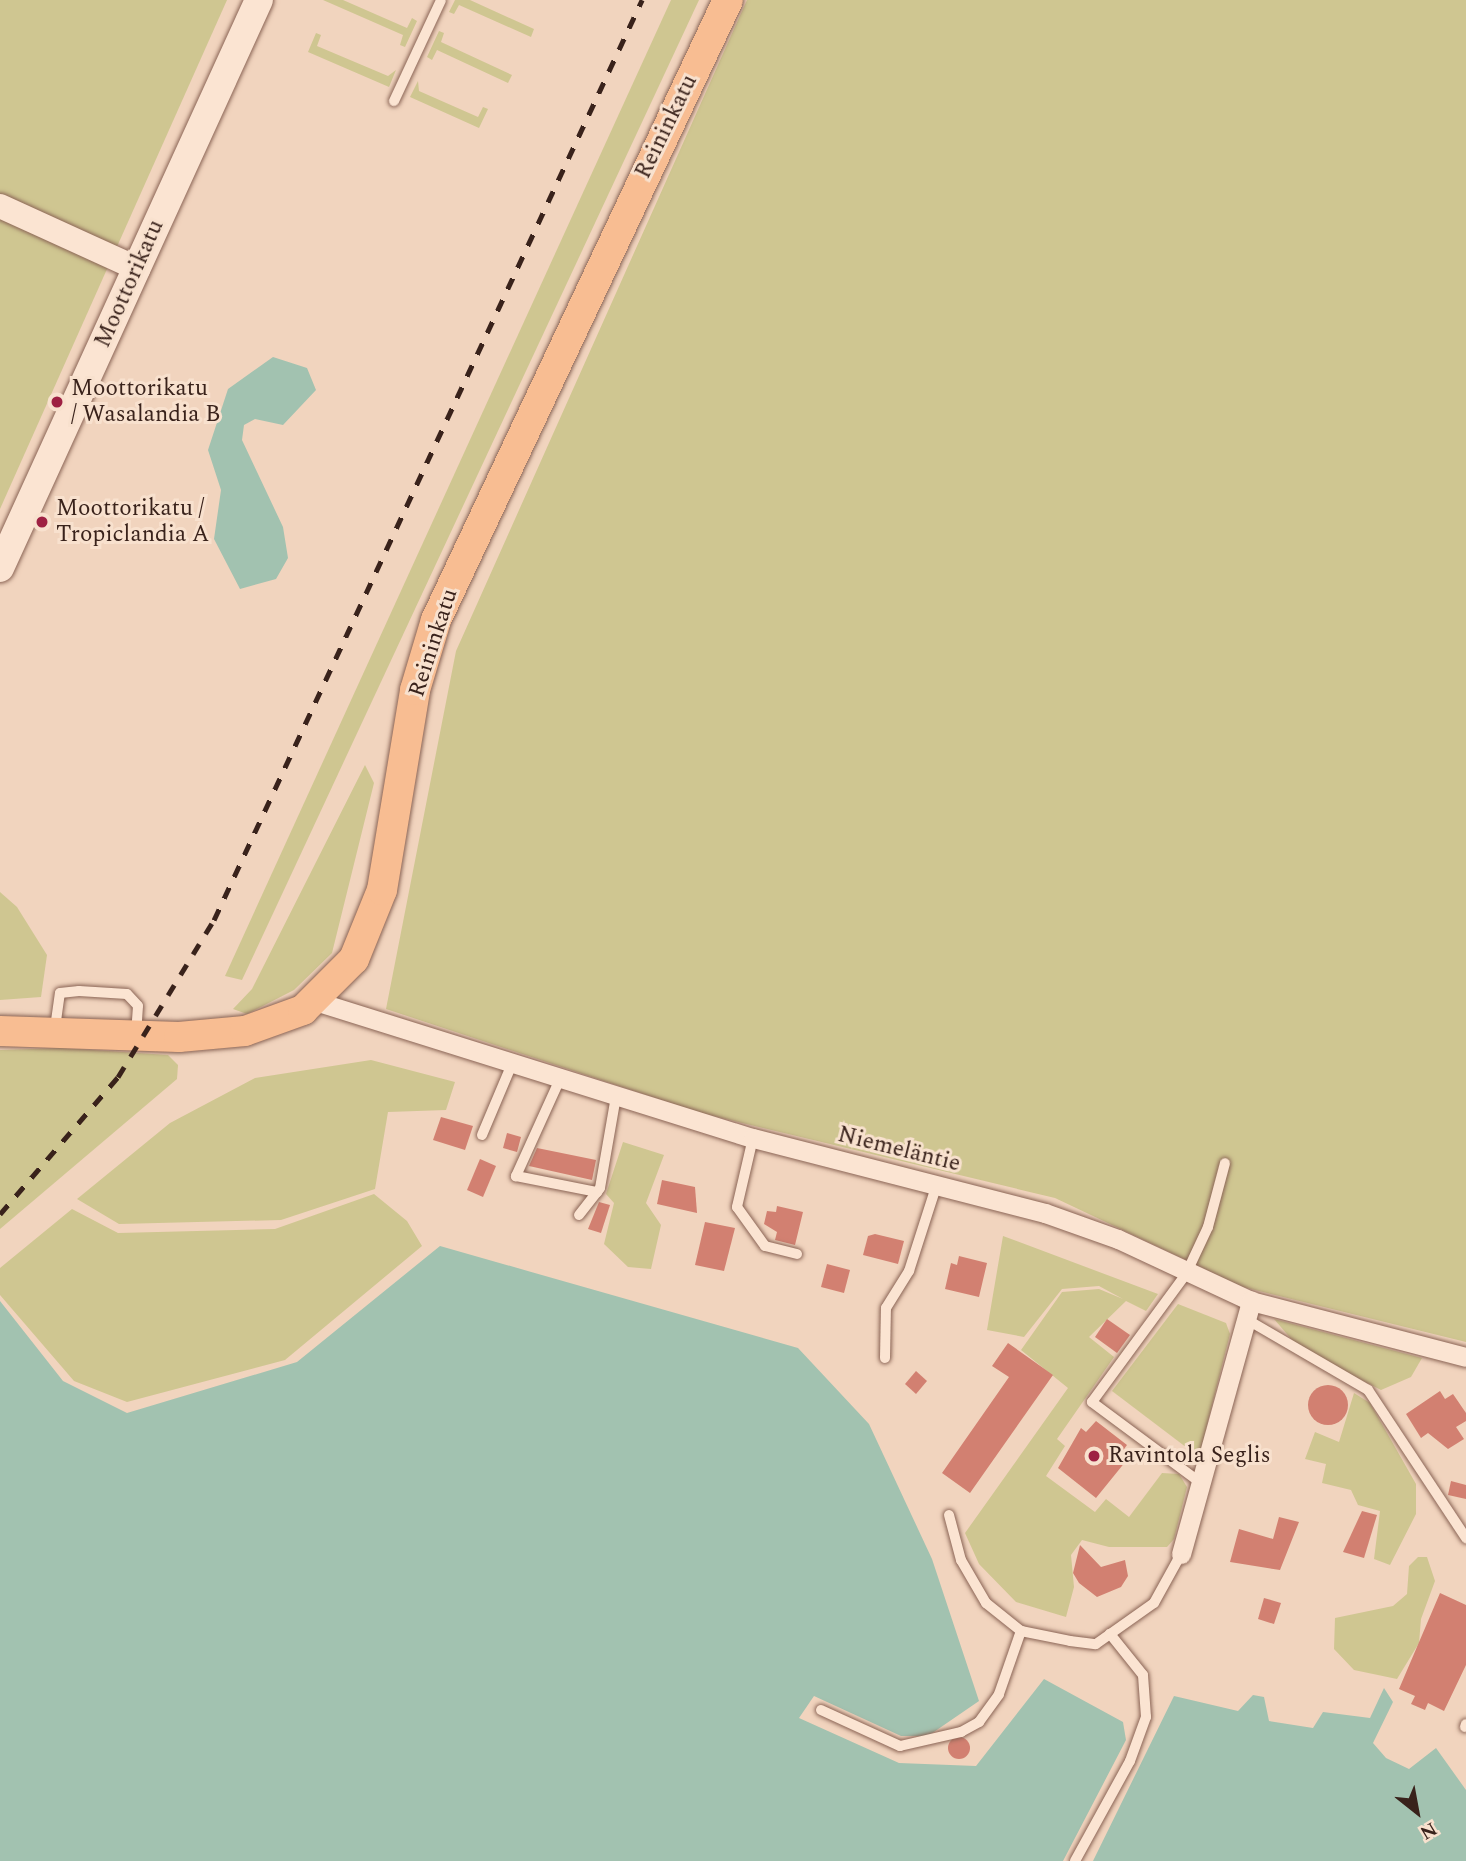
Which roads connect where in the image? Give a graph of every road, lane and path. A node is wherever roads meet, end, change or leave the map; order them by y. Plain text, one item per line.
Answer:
1 (260, 0) edge
2 (442, 0) edge
3 (728, 0) edge
4 (394, 102) dead end
5 (0, 206) edge
6 (138, 269) junction
7 (0, 568) edge
8 (315, 1001) junction
9 (0, 1031) edge
10 (55, 1031) junction
11 (135, 1033) junction
12 (512, 1064) junction
13 (560, 1079) junction
14 (616, 1096) junction
15 (482, 1135) dead end
16 (752, 1138) junction
17 (1225, 1163) dead end
18 (937, 1184) junction
19 (597, 1192) junction
20 (579, 1215) dead end
21 (797, 1254) dead end
22 (1186, 1274) junction
23 (1248, 1310) junction
24 (1466, 1357) edge
25 (885, 1358) dead end
26 (1203, 1485) junction
27 (949, 1515) dead end
28 (1466, 1538) edge
29 (1181, 1554) joint
30 (1021, 1631) junction
31 (1110, 1634) junction
32 (821, 1710) dead end
33 (1075, 1861) edge

1 - 6 main road, Moottorikatu
2 - 4 lane
3 - 8 main road, Reininkatu
5 - 6 street
6 - 7 main road, Moottorikatu
8 - 11 main road, Reininkatu
8 - 12 street, Niemeläntie
9 - 10 main road, Reininkatu
10 - 11 main road, Reininkatu
10 - 11 lane
12 - 13 street, Niemeläntie
12 - 15 lane
13 - 14 street, Niemeläntie
13 - 19 lane
14 - 16 street, Niemeläntie
14 - 19 lane
16 - 18 street, Niemeläntie
16 - 21 lane
17 - 22 lane
18 - 22 street, Niemeläntie
18 - 25 lane
19 - 20 lane
22 - 23 street, Niemeläntie
22 - 26 lane
23 - 24 street, Niemeläntie
23 - 26 street
23 - 28 lane
26 - 29 street
27 - 30 lane
29 - 31 lane
30 - 31 lane
30 - 32 lane
31 - 33 lane

